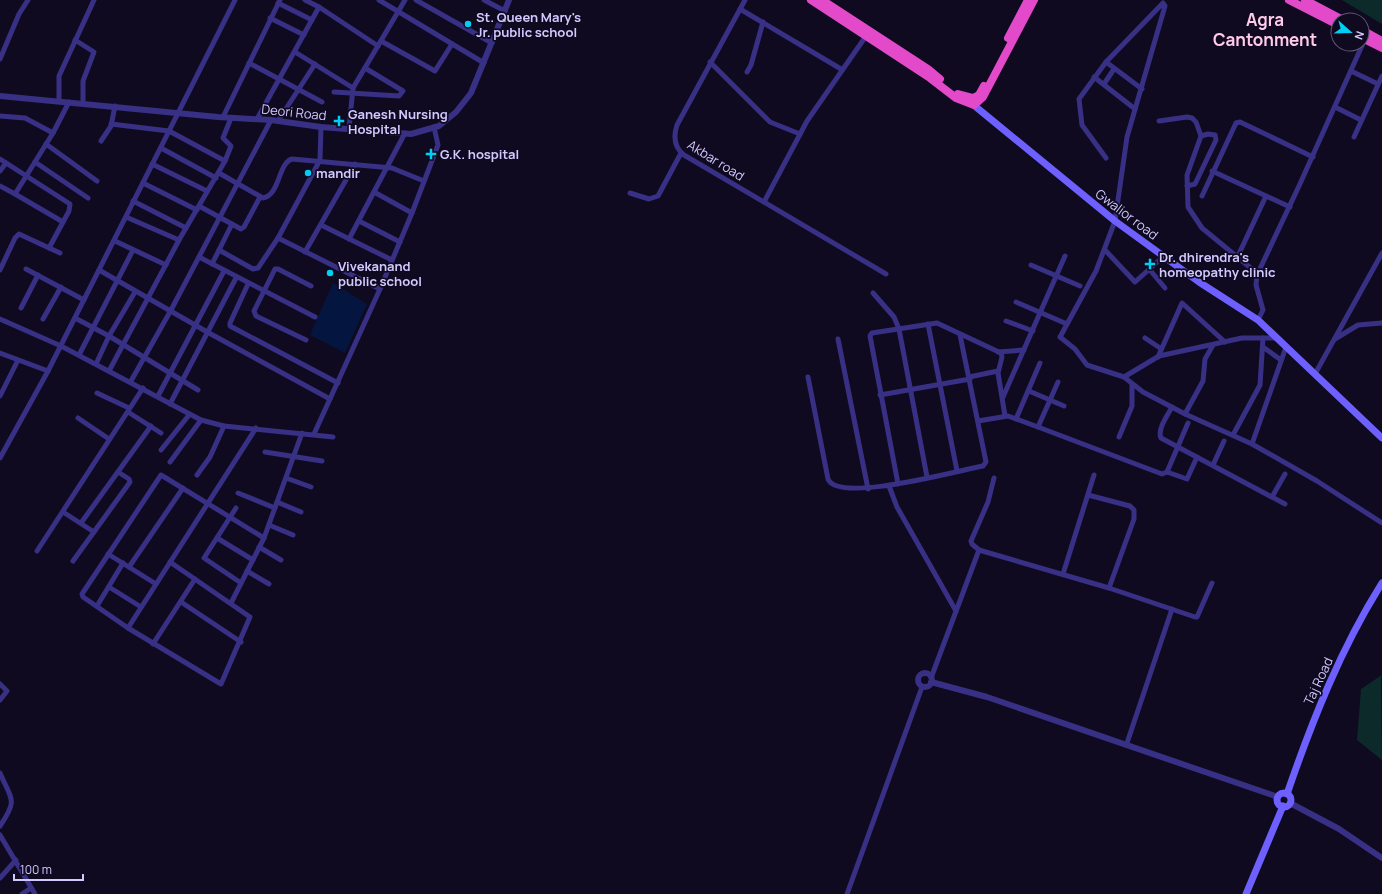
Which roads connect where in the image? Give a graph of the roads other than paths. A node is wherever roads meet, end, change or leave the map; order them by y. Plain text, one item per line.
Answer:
1 (28, 0) edge
2 (94, 0) edge
3 (236, 0) edge
4 (305, 0) edge
5 (379, 0) edge
6 (406, 0) edge
7 (416, 0) edge
8 (484, 0) edge
9 (510, 0) edge
10 (744, 0) edge
11 (811, 0) edge
12 (822, 0) edge
13 (1028, 0) edge
14 (1034, 0) edge
15 (1289, 0) edge
16 (1305, 0) edge
17 (279, 1) edge
18 (1165, 2) edge
19 (319, 7) junction
20 (740, 9) junction
21 (505, 11) junction
22 (399, 12) junction
23 (1330, 13) edge
24 (270, 18) junction
25 (312, 20) junction
26 (1330, 21) edge
27 (763, 22) junction
28 (1370, 34) edge
29 (304, 35) junction
30 (866, 36) junction
31 (75, 40) junction
32 (381, 40) junction
33 (1382, 41) edge
34 (1370, 42) edge
35 (492, 43) junction
36 (452, 44) junction
37 (378, 46) junction
38 (1382, 48) edge
39 (295, 52) junction
40 (1358, 52) edge
41 (0, 59) edge
42 (710, 62) junction
43 (1106, 62) junction
44 (248, 63) junction
45 (484, 63) junction
46 (315, 64) junction
47 (365, 68) junction
48 (841, 69) junction
49 (1114, 69) junction
50 (1351, 71) junction
51 (747, 72) dead end
52 (1382, 76) edge
53 (1094, 77) junction
54 (279, 80) junction
55 (1104, 84) junction
56 (1378, 84) junction
57 (1142, 89) junction
58 (298, 90) junction
59 (353, 91) junction
60 (334, 92) dead end
61 (0, 96) edge
62 (59, 101) junction
63 (973, 101) junction
64 (69, 102) junction
65 (322, 102) dead end
66 (83, 103) junction
67 (115, 106) junction
68 (1335, 107) junction
69 (1135, 109) junction
70 (178, 113) junction
71 (0, 116) edge
72 (223, 117) junction
73 (231, 118) junction
74 (257, 119) junction
75 (271, 120) junction
76 (1361, 120) junction
77 (278, 121) junction
78 (1159, 121) dead end
79 (111, 124) junction
80 (321, 127) junction
81 (349, 128) junction
82 (434, 128) junction
83 (169, 131) junction
84 (53, 133) junction
85 (406, 133) junction
86 (800, 134) junction
87 (1201, 136) junction
88 (1354, 137) dead end
89 (101, 141) dead end
90 (46, 144) junction
91 (161, 148) junction
92 (682, 153) junction
93 (1313, 157) junction
94 (1106, 158) dead end
95 (0, 159) edge
96 (320, 160) junction
97 (225, 161) junction
98 (35, 162) junction
99 (6, 163) junction
100 (152, 164) junction
101 (355, 164) junction
102 (388, 167) junction
103 (0, 171) edge
104 (219, 172) junction
105 (1212, 172) junction
106 (27, 176) junction
107 (216, 178) junction
108 (97, 181) dead end
109 (424, 181) junction
110 (143, 183) junction
111 (238, 184) junction
112 (0, 186) edge
113 (1187, 186) junction
114 (207, 192) junction
115 (374, 192) junction
116 (630, 193) dead end
117 (15, 194) junction
118 (1202, 196) dead end
119 (1266, 196) junction
120 (260, 197) junction
121 (88, 198) dead end
122 (133, 201) junction
123 (764, 202) junction
124 (1290, 207) junction
125 (198, 208) junction
126 (412, 213) junction
127 (126, 217) junction
128 (220, 218) junction
129 (358, 221) junction
130 (1115, 221) junction
131 (63, 222) junction
132 (232, 224) junction
133 (321, 225) junction
134 (186, 228) junction
135 (278, 238) junction
136 (349, 239) junction
137 (115, 240) junction
138 (179, 240) junction
139 (400, 242) junction
140 (49, 248) junction
141 (133, 250) junction
142 (219, 250) junction
143 (1105, 250) junction
144 (305, 252) junction
145 (60, 253) dead end
146 (1382, 253) edge
147 (1065, 256) dead end
148 (1164, 256) junction
149 (199, 257) junction
150 (1237, 258) junction
151 (392, 260) junction
152 (212, 264) junction
153 (166, 265) junction
154 (1031, 265) dead end
155 (26, 269) dead end
156 (0, 270) edge
157 (99, 270) junction
158 (1150, 270) junction
159 (224, 271) junction
160 (886, 274) dead end
161 (1258, 274) junction
162 (38, 275) junction
163 (1057, 276) junction
164 (236, 278) junction
165 (117, 280) junction
166 (248, 284) junction
167 (311, 286) dead end
168 (1080, 286) dead end
169 (61, 287) junction
170 (1165, 288) dead end
171 (380, 289) junction
172 (135, 292) junction
173 (263, 292) junction
174 (873, 293) dead end
175 (148, 298) junction
176 (84, 300) junction
177 (1016, 302) dead end
178 (21, 308) dead end
179 (171, 310) junction
180 (1041, 313) junction
181 (315, 317) dead end
182 (43, 318) dead end
183 (75, 318) junction
184 (0, 319) edge
185 (1258, 320) junction
186 (1006, 321) dead end
187 (1382, 323) edge
188 (928, 324) junction
189 (1067, 324) junction
190 (195, 325) junction
191 (93, 327) junction
192 (899, 329) junction
193 (1032, 332) junction
194 (208, 333) junction
195 (960, 335) junction
196 (109, 336) junction
197 (1145, 338) dead end
198 (1263, 338) junction
199 (1276, 338) junction
200 (838, 339) dead end
201 (306, 340) dead end
202 (1334, 340) junction
203 (1225, 342) junction
204 (122, 345) junction
205 (1213, 345) junction
206 (61, 346) junction
207 (1263, 347) junction
208 (1286, 347) junction
209 (1160, 348) junction
210 (1024, 350) junction
211 (998, 352) junction
212 (0, 353) edge
213 (78, 355) junction
214 (1158, 357) junction
215 (144, 358) junction
216 (18, 360) junction
217 (1281, 360) junction
218 (1040, 363) dead end
219 (96, 364) junction
220 (109, 371) junction
221 (998, 371) junction
222 (48, 372) junction
223 (170, 373) junction
224 (1315, 374) junction
225 (808, 377) dead end
226 (1124, 377) junction
227 (969, 378) junction
228 (131, 381) junction
229 (182, 381) junction
230 (338, 382) junction
231 (1058, 382) dead end
232 (939, 384) junction
233 (1132, 384) junction
234 (142, 388) junction
235 (198, 390) dead end
236 (910, 390) junction
237 (1029, 391) junction
238 (97, 393) dead end
239 (880, 395) junction
240 (0, 396) edge
241 (158, 396) junction
242 (1003, 397) junction
243 (330, 399) junction
244 (1049, 400) junction
245 (170, 404) junction
246 (1064, 406) dead end
247 (1172, 407) junction
248 (128, 410) junction
249 (1185, 414) junction
250 (189, 415) junction
251 (1005, 416) junction
252 (78, 418) dead end
253 (1016, 419) junction
254 (201, 420) junction
255 (978, 421) junction
256 (1188, 423) dead end
257 (151, 426) junction
258 (224, 426) junction
259 (1038, 427) junction
260 (256, 428) junction
261 (161, 433) dead end
262 (302, 433) junction
263 (314, 434) junction
264 (1232, 435) junction
265 (333, 437) dead end
266 (1119, 437) dead end
267 (1382, 438) edge
268 (109, 439) junction
269 (1224, 441) dead end
270 (1252, 444) junction
271 (1178, 447) junction
272 (161, 450) dead end
273 (265, 452) dead end
274 (294, 457) junction
275 (1197, 457) junction
276 (0, 458) edge
277 (322, 461) dead end
278 (170, 462) dead end
279 (1213, 465) junction
280 (957, 471) junction
281 (118, 472) junction
282 (1167, 472) junction
283 (1285, 474) dead end
284 (197, 475) dead end
285 (1094, 475) dead end
286 (927, 477) junction
287 (286, 478) junction
288 (994, 478) dead end
289 (898, 484) junction
290 (889, 486) junction
291 (310, 487) dead end
292 (183, 488) junction
293 (868, 489) junction
294 (238, 494) dead end
295 (1088, 495) junction
296 (1272, 497) junction
297 (277, 502) junction
298 (207, 504) junction
299 (1285, 504) dead end
300 (236, 508) dead end
301 (275, 508) junction
302 (63, 512) junction
303 (301, 512) dead end
304 (231, 518) junction
305 (81, 523) junction
306 (1382, 523) edge
307 (269, 525) junction
308 (94, 532) junction
309 (293, 535) dead end
310 (217, 538) junction
311 (264, 538) junction
312 (259, 548) junction
313 (979, 550) junction
314 (37, 551) dead end
315 (108, 554) junction
316 (253, 560) junction
317 (281, 560) dead end
318 (73, 561) dead end
319 (170, 562) junction
320 (123, 563) junction
321 (129, 567) junction
322 (247, 571) junction
323 (1063, 574) junction
324 (196, 579) junction
325 (241, 583) junction
326 (1212, 583) dead end
327 (1382, 583) edge
328 (156, 584) junction
329 (268, 584) dead end
330 (109, 587) junction
331 (1109, 588) junction
332 (181, 602) junction
333 (230, 603) junction
334 (97, 606) junction
335 (141, 607) junction
336 (1172, 609) junction
337 (956, 611) junction
338 (128, 628) junction
339 (241, 642) junction
340 (153, 644) junction
341 (931, 680) junction
342 (0, 684) edge
343 (922, 686) junction
344 (0, 700) edge
345 (1127, 744) junction
346 (0, 773) edge
347 (1287, 794) junction
348 (1278, 797) junction
349 (1290, 803) junction
350 (1283, 806) junction
351 (0, 826) edge
352 (0, 835) edge
353 (1382, 858) edge
354 (16, 860) junction
355 (0, 878) edge
356 (31, 888) junction
357 (22, 894) edge
358 (35, 894) edge
359 (846, 894) edge
360 (1246, 894) edge

1 - 41 street
2 - 31 street
3 - 70 street
4 - 19 street
5 - 22 street
6 - 22 street
7 - 35 street
8 - 21 street
9 - 21 street, Deori Road
10 - 20 street, Akbar road
11 - 30 highway
12 - 63 highway
13 - 63 highway
14 - 63 highway
15 - 26 highway
16 - 23 highway
17 - 24 street
17 - 25 street
18 - 43 street
18 - 57 street
19 - 25 street
19 - 37 street
20 - 27 street
20 - 42 street, Akbar road
21 - 35 street, Deori Road
22 - 32 street
22 - 36 street
24 - 29 street
24 - 44 street
25 - 29 street
27 - 48 street
27 - 51 street
28 - 33 highway
29 - 39 street
30 - 48 street
30 - 63 highway
31 - 62 street
31 - 66 street
32 - 36 street
32 - 37 street
34 - 38 highway
35 - 45 street, Deori Road
36 - 45 street
37 - 47 street
39 - 46 street
39 - 54 street
40 - 50 street
42 - 86 street
42 - 92 street, Akbar road
43 - 49 street
43 - 53 street
44 - 54 street
44 - 72 street
45 - 82 street, Deori Road
46 - 58 street
46 - 59 street
47 - 59 street
47 - 59 street
48 - 86 street
49 - 55 street
49 - 57 street
50 - 56 street
50 - 68 street
52 - 56 street
53 - 55 street
53 - 94 street
54 - 58 street
54 - 74 street
55 - 69 street
56 - 76 street
57 - 69 street
58 - 65 street
58 - 77 street
59 - 60 street
59 - 81 street
61 - 62 street, Deori Road
62 - 64 street, Deori Road
63 - 130 main road, Gwalior road
64 - 66 street, Deori Road
64 - 84 street
66 - 67 street, Deori Road
67 - 70 street, Deori Road
67 - 79 street
68 - 76 street
68 - 93 street
69 - 130 street
70 - 72 street, Deori Road
70 - 83 street
71 - 84 street
72 - 73 street, Deori Road
73 - 74 street, Deori Road
73 - 97 street
74 - 75 street, Deori Road
75 - 77 street, Deori Road
75 - 111 street
76 - 88 street
77 - 80 street, Deori Road
78 - 87 street
79 - 83 street
79 - 89 street
80 - 81 street, Deori Road
80 - 96 street
81 - 85 street, Deori Road
82 - 85 street, Deori Road
82 - 109 street
83 - 91 street
83 - 97 street
84 - 90 street
85 - 102 street
86 - 123 street
87 - 113 street
87 - 113 street
90 - 98 street
90 - 108 street
91 - 100 street
91 - 107 street
92 - 116 street
92 - 123 street, Akbar road
93 - 105 street
93 - 124 street
95 - 99 street
96 - 101 street
96 - 120 street
96 - 135 street
97 - 104 street
98 - 106 street
98 - 121 street
99 - 103 street
99 - 106 street
100 - 110 street
100 - 114 street
101 - 102 street
101 - 133 street
102 - 109 street
102 - 115 street
104 - 107 street
104 - 111 street
105 - 118 street
105 - 119 street
106 - 117 street
106 - 131 street
107 - 114 street
109 - 126 street
110 - 122 street
110 - 125 street
111 - 120 street
111 - 128 street
112 - 117 street
113 - 150 street
114 - 125 street
115 - 126 street
115 - 129 street
117 - 131 street
119 - 124 street
119 - 150 street
120 - 132 street
122 - 127 street
122 - 134 street
123 - 160 street, Akbar road
124 - 161 street
125 - 128 street
125 - 134 street
126 - 139 street
127 - 137 street
127 - 138 street
128 - 132 street
128 - 149 street
129 - 136 street
129 - 139 street
130 - 143 street
130 - 148 main road, Gwalior road
131 - 140 street
132 - 142 street
133 - 136 street
133 - 144 street
134 - 138 street
135 - 142 street
135 - 144 street
136 - 151 street
137 - 141 street
137 - 157 street
138 - 153 street
139 - 151 street
140 - 145 street
140 - 156 street
141 - 153 street
141 - 165 street
142 - 152 street
143 - 158 street
143 - 189 street
144 - 171 street
146 - 202 street
147 - 163 street
148 - 158 street
148 - 185 main road, Gwalior road
149 - 152 street
149 - 179 street
150 - 161 street
151 - 171 street
152 - 159 street
153 - 175 street
154 - 163 street
155 - 162 street
157 - 165 street
157 - 176 street
158 - 170 street
159 - 164 street
159 - 190 street
161 - 185 street
162 - 169 street
162 - 178 street
163 - 168 street
163 - 180 street
164 - 166 street
164 - 194 street
165 - 172 street
165 - 191 street
166 - 173 street
166 - 230 street
167 - 173 street
169 - 176 street
169 - 182 street
171 - 230 street
172 - 175 street
172 - 196 street
173 - 181 street
173 - 201 street
174 - 192 street
175 - 179 street
175 - 204 street
176 - 183 street
177 - 180 street
179 - 190 street
179 - 215 street
180 - 189 street
180 - 193 street
183 - 191 street
183 - 206 street
184 - 206 street
185 - 199 main road, Gwalior road
186 - 193 street
187 - 202 street
188 - 192 street
188 - 195 street
188 - 232 street
189 - 226 street
190 - 194 street
190 - 223 street
191 - 196 street
191 - 213 street
192 - 236 street
192 - 239 street
193 - 210 street
194 - 229 street
194 - 243 street
195 - 211 street
195 - 227 street
196 - 204 street
196 - 219 street
197 - 209 street
198 - 199 street
198 - 203 street
198 - 207 street
199 - 208 main road, Gwalior road
200 - 293 street
202 - 224 street
203 - 205 street
203 - 209 street
204 - 215 street
204 - 220 street
205 - 214 street
205 - 249 street
206 - 213 street
206 - 222 street
207 - 217 street
207 - 264 street
208 - 217 street
208 - 224 main road, Gwalior road
209 - 214 street
210 - 211 street
210 - 242 street
211 - 221 street
212 - 216 street
213 - 219 street
214 - 226 street
215 - 223 street
215 - 228 street
216 - 222 street
216 - 240 street
217 - 270 street
218 - 237 street
219 - 220 street
220 - 228 street
221 - 227 street
221 - 242 street
222 - 276 street
223 - 229 street
223 - 241 street
224 - 267 main road, Gwalior road
225 - 293 street
226 - 233 street
227 - 232 street
227 - 255 street
228 - 234 street
229 - 235 street
229 - 245 street
230 - 243 street
231 - 244 street
232 - 236 street
232 - 280 street
233 - 247 street
233 - 266 street
234 - 241 street
234 - 248 street
236 - 239 street
236 - 286 street
237 - 244 street
237 - 253 street
238 - 248 street
239 - 289 street
241 - 245 street
242 - 251 street
243 - 263 street
244 - 246 street
244 - 259 street
245 - 250 street
247 - 249 street
247 - 271 street
248 - 257 street
248 - 268 street
249 - 264 street
250 - 254 street
250 - 272 street
251 - 253 street
251 - 255 street
252 - 268 street
253 - 259 street
254 - 258 street
254 - 278 street
255 - 280 street
256 - 271 street
257 - 261 street
257 - 281 street
258 - 260 street
258 - 284 street
259 - 282 street
260 - 262 street
260 - 298 street
262 - 263 street
262 - 274 street
263 - 265 street
264 - 270 street
268 - 302 street
269 - 279 street
270 - 306 street
271 - 275 street
271 - 282 street
273 - 274 street
274 - 277 street
274 - 287 street
275 - 279 street
275 - 282 street
279 - 296 street
280 - 286 street
281 - 305 street
281 - 308 street
283 - 296 street
285 - 295 street
286 - 289 street
287 - 291 street
287 - 297 street
288 - 313 street
289 - 290 street
290 - 293 street
290 - 337 street
292 - 298 street
292 - 315 street
292 - 321 street
294 - 301 street
295 - 323 street
295 - 331 street
296 - 299 street
297 - 301 street
297 - 303 street
298 - 304 street
298 - 319 street
300 - 304 street
301 - 307 street
302 - 305 street
302 - 314 street
304 - 310 street
304 - 311 street
305 - 308 street
307 - 309 street
307 - 311 street
308 - 318 street
310 - 316 street
310 - 325 street
311 - 312 street
312 - 316 street
312 - 317 street
313 - 323 street
313 - 337 street
315 - 320 street
315 - 334 street
316 - 322 street
319 - 324 street
319 - 328 street
320 - 321 street
320 - 330 street
321 - 328 street
322 - 325 street
322 - 329 street
323 - 331 street
324 - 332 street
324 - 333 street
325 - 333 street
326 - 336 street
327 - 347 main road, Taj Road
328 - 335 street
330 - 334 street
330 - 335 street
331 - 336 street
332 - 339 street
332 - 340 street
333 - 339 street
334 - 338 street
335 - 338 street
336 - 345 street
337 - 341 street
338 - 340 street
339 - 340 street
341 - 343 street
341 - 343 street
341 - 345 street
342 - 344 street
343 - 359 street
345 - 348 street
346 - 351 street
347 - 348 main road
347 - 349 main road
348 - 350 main road
349 - 350 main road
349 - 353 street
350 - 360 main road
352 - 354 street
354 - 355 street
354 - 356 street
356 - 357 street
356 - 358 street

